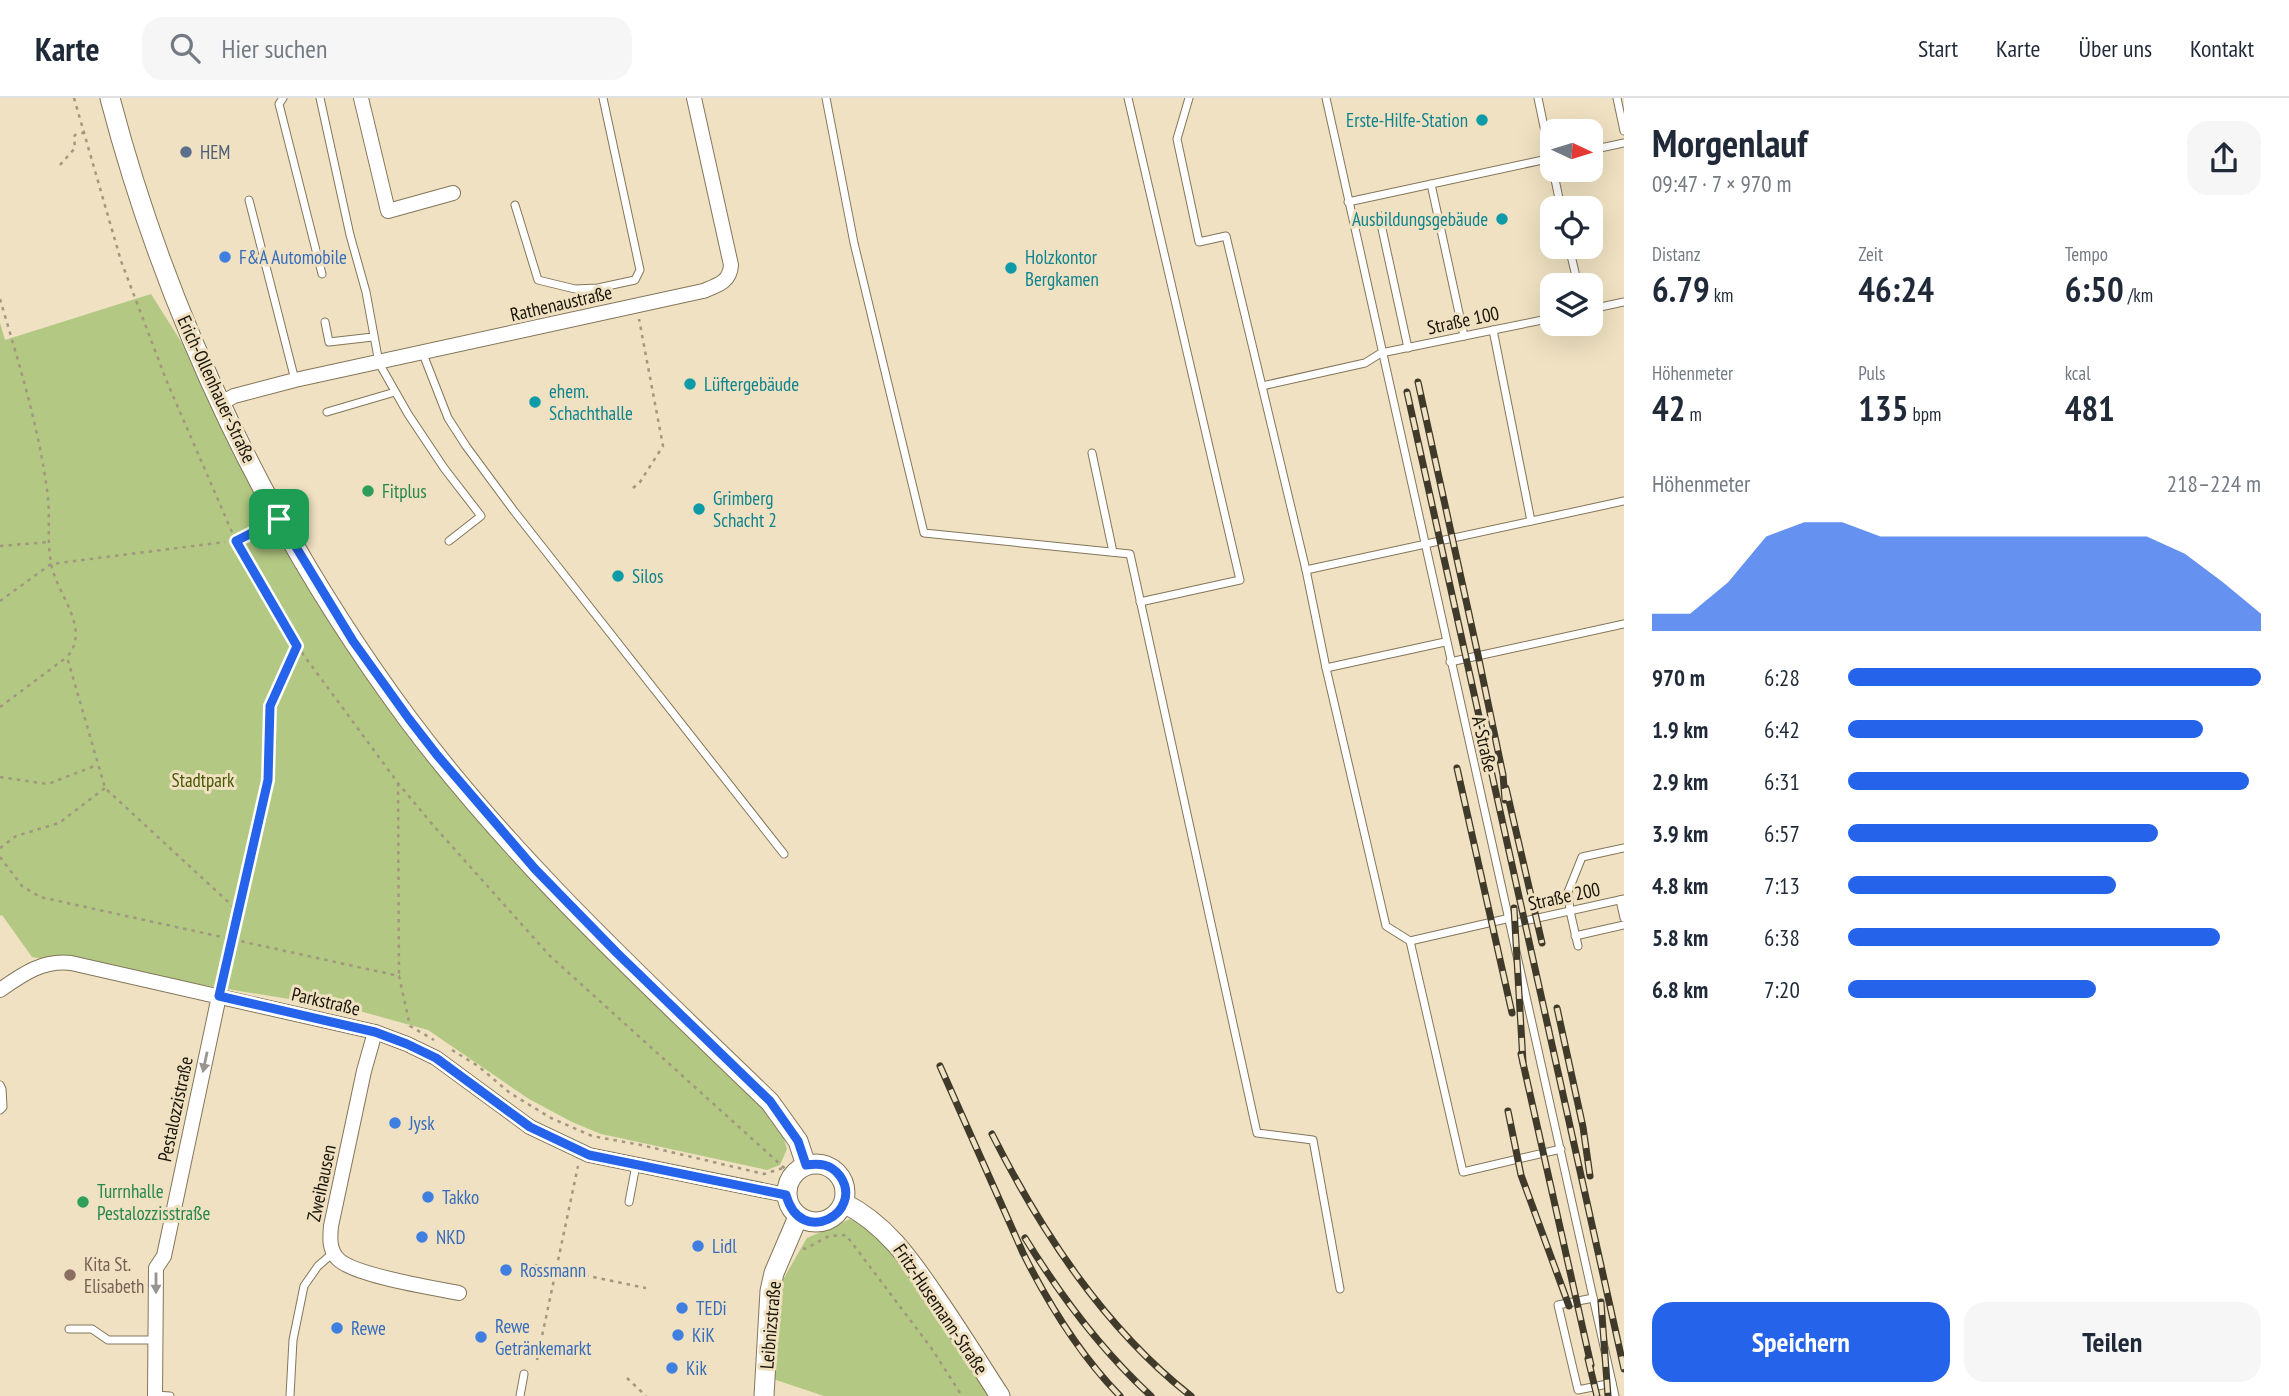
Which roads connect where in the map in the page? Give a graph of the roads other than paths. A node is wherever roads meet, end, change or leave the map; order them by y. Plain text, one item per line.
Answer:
1 (110, 98) edge
2 (283, 98) edge
3 (320, 98) edge
4 (361, 98) edge
5 (603, 98) edge
6 (694, 98) edge
7 (826, 98) edge
8 (1128, 98) edge
9 (1189, 98) edge
10 (1326, 98) edge
11 (1538, 98) edge
12 (1617, 98) edge
13 (1542, 119) edge
14 (1624, 131) edge
15 (1624, 143) edge
16 (1603, 147) edge
17 (1540, 161) edge
18 (1431, 184) junction
19 (453, 193) dead end
20 (249, 200) dead end
21 (1349, 202) junction
22 (514, 205) dead end
23 (1379, 215) dead end
24 (322, 274) dead end
25 (1624, 303) edge
26 (1603, 307) edge
27 (1540, 320) edge
28 (325, 323) dead end
29 (1493, 330) junction
30 (1464, 336) junction
31 (373, 337) junction
32 (1408, 348) junction
33 (1381, 353) junction
34 (423, 354) junction
35 (379, 363) junction
36 (295, 380) junction
37 (1262, 387) junction
38 (395, 392) junction
39 (221, 403) junction
40 (327, 412) dead end
41 (1092, 453) dead end
42 (1624, 502) edge
43 (279, 519) junction
44 (1531, 521) junction
45 (236, 541) road end
46 (449, 541) dead end
47 (1423, 544) junction
48 (1113, 552) junction
49 (1306, 570) junction
50 (1140, 602) junction
51 (1624, 624) edge
52 (1445, 642) junction
53 (1450, 662) junction
54 (1326, 668) junction
55 (1624, 848) edge
56 (785, 854) dead end
57 (1622, 900) edge
58 (1570, 911) junction
59 (1624, 918) edge
60 (1510, 921) junction
61 (1624, 925) edge
62 (1575, 936) junction
63 (1410, 941) junction
64 (1578, 946) dead end
65 (0, 990) edge
66 (219, 996) junction
67 (375, 1032) junction
68 (0, 1085) edge
69 (0, 1110) edge
70 (1561, 1149) junction
71 (636, 1165) junction
72 (799, 1170) junction
73 (786, 1195) junction
74 (629, 1202) dead end
75 (844, 1203) junction
76 (798, 1217) junction
77 (333, 1253) junction
78 (1340, 1289) dead end
79 (458, 1293) dead end
80 (1593, 1298) junction
81 (69, 1329) dead end
82 (156, 1340) junction
83 (524, 1374) dead end
84 (1612, 1383) junction
85 (160, 1396) edge
86 (289, 1396) edge
87 (520, 1396) edge
88 (764, 1396) edge
89 (999, 1396) edge
90 (1615, 1396) edge

1 - 39 street, Erich-Ollenhauer-Straße
2 - 24 lane
3 - 31 lane
4 - 19 street
5 - 22 lane
6 - 34 street, Rathenaustraße
7 - 48 lane
8 - 50 lane
9 - 37 lane
10 - 21 lane, A-Straße
11 - 13 lane
12 - 14 lane
15 - 16 lane
17 - 18 lane
18 - 21 lane
18 - 30 lane
20 - 36 lane
21 - 33 lane, A-Straße
23 - 32 lane
25 - 26 lane
27 - 29 lane, Straße 100
28 - 31 lane
29 - 30 lane, Straße 100
29 - 44 lane
30 - 32 lane, Straße 100
31 - 35 lane
32 - 33 lane, Straße 100
33 - 37 lane, Straße 100
33 - 47 lane, A-Straße
34 - 35 street, Rathenaustraße
34 - 56 lane
35 - 36 street, Rathenaustraße
35 - 38 lane
36 - 39 street, Rathenaustraße
37 - 49 lane
38 - 40 lane
38 - 46 lane
39 - 43 street, Erich-Ollenhauer-Straße
41 - 48 lane
42 - 44 lane
43 - 45 lane
43 - 72 street, Erich-Ollenhauer-Straße
44 - 47 lane
47 - 49 lane
47 - 52 lane, A-Straße
48 - 50 lane
49 - 54 lane
50 - 78 lane
51 - 53 lane
52 - 53 lane, A-Straße
52 - 54 lane
53 - 60 lane, A-Straße
54 - 63 lane
55 - 58 lane
57 - 58 lane, Straße 200
57 - 59 lane
58 - 60 lane, Straße 200
58 - 62 lane
60 - 63 lane, Straße 200
60 - 70 lane, A-Straße
61 - 62 lane
62 - 64 lane
63 - 70 lane
65 - 66 street, Parkstraße
66 - 67 street, Parkstraße
66 -> 82 street, Pestalozzistraße
67 - 71 street, Parkstraße
67 - 77 street, Zweihausen
68 - 69 lane
70 - 80 lane, A-Straße
71 - 73 street, Parkstraße
71 - 74 lane
72 - 73 street
72 - 75 street
73 - 76 street
75 - 76 street
75 - 89 street, Fritz-Husemann-Straße
76 - 88 street, Leibnizstraße
77 - 79 street
77 - 86 lane
80 - 84 lane, A-Straße
80 - 84 lane
81 - 82 lane
82 - 85 street, Pestalozzistraße
83 - 87 lane
84 - 90 lane, A-Straße

